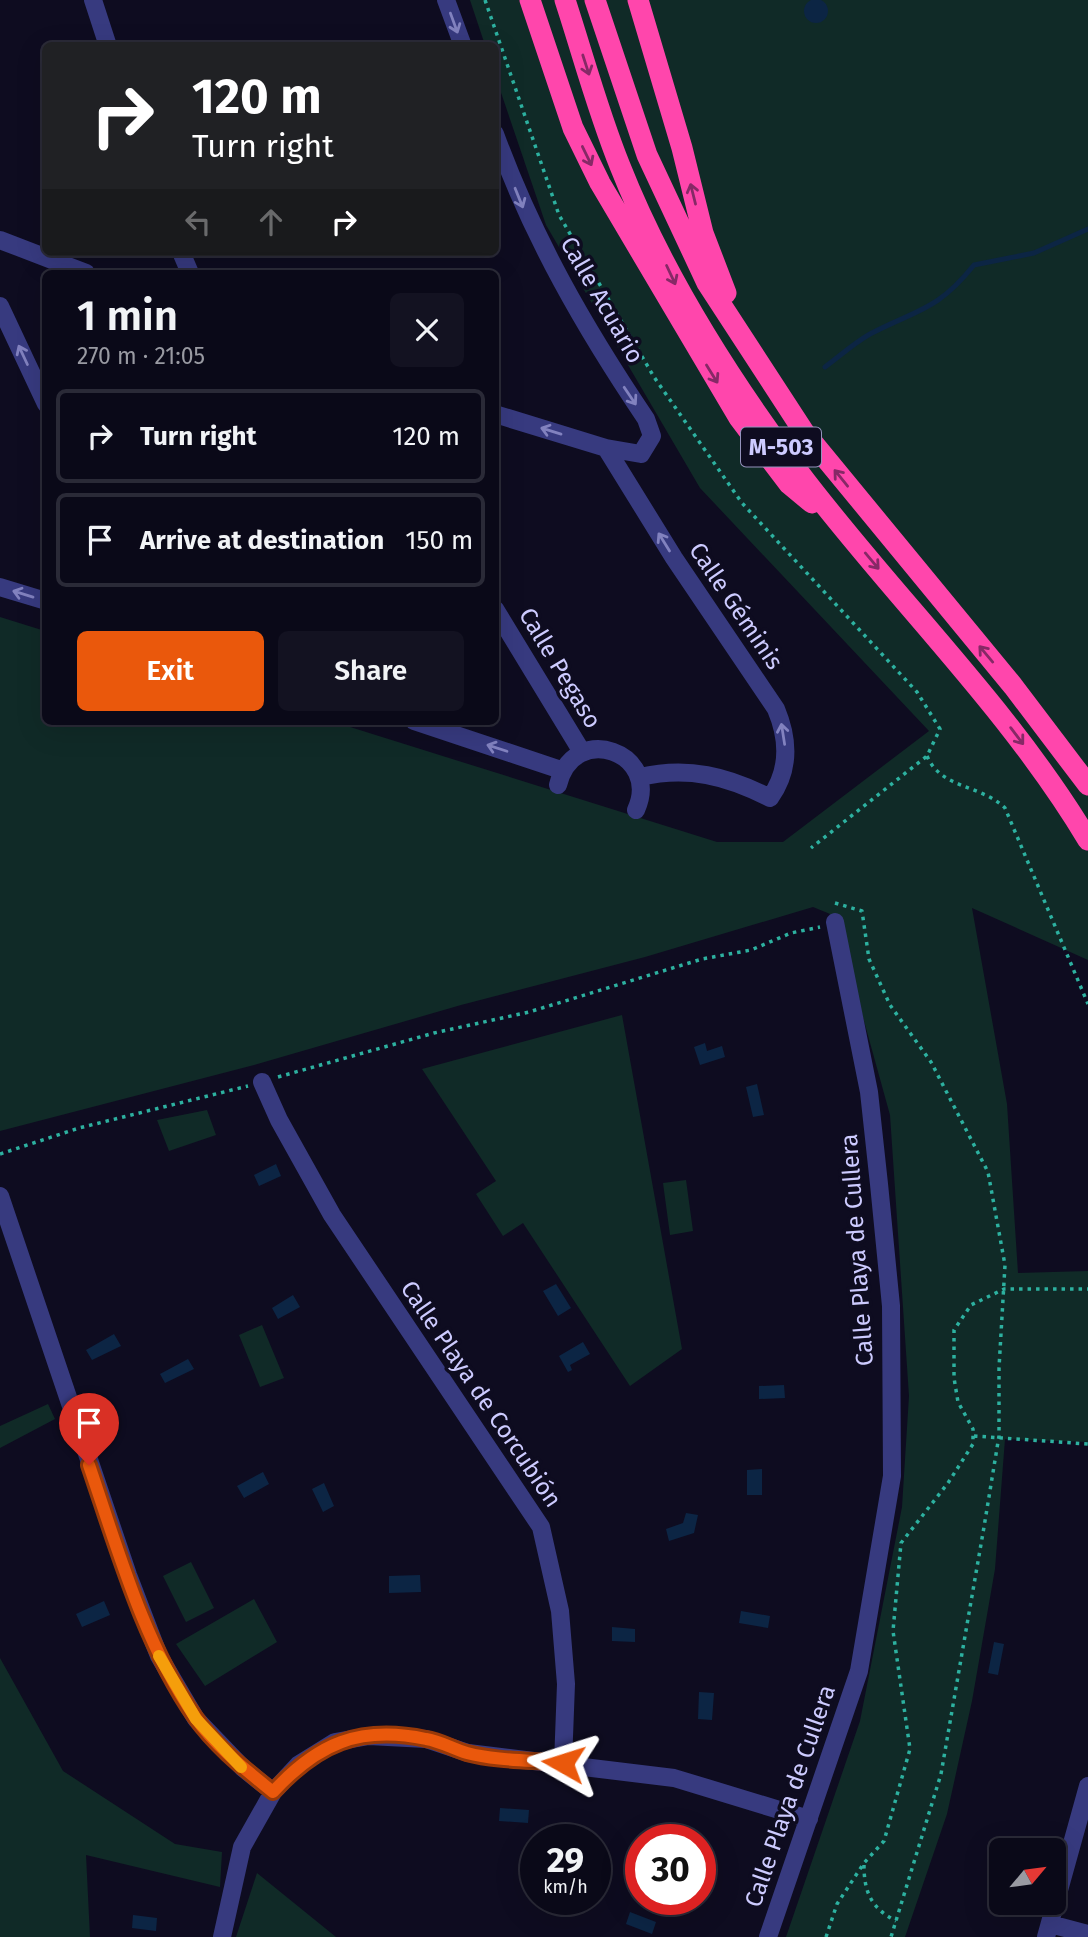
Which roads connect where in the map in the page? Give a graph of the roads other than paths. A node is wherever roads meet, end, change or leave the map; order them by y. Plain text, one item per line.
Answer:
1 (93, 0) edge
2 (446, 0) edge
3 (530, 0) edge
4 (565, 0) edge
5 (595, 0) edge
6 (638, 0) edge
7 (107, 42) edge
8 (462, 42) edge
9 (499, 145) edge
10 (0, 240) edge
11 (78, 270) edge
12 (0, 306) edge
13 (42, 395) edge
14 (499, 415) edge
15 (804, 432) junction
16 (606, 448) junction
17 (849, 534) junction
18 (0, 587) edge
19 (42, 600) edge
20 (499, 616) edge
21 (425, 725) edge
22 (582, 752) junction
23 (640, 776) junction
24 (1088, 785) edge
25 (636, 810) dead end
26 (1088, 840) edge
27 (831, 924) road end
28 (262, 1082) road end
29 (0, 1196) edge
30 (563, 1763) junction
31 (1088, 1786) edge
32 (273, 1792) junction
33 (809, 1819) junction
34 (1048, 1931) edge
35 (1088, 1934) edge
36 (222, 1937) edge
37 (768, 1937) edge

1 - 7 street
2 -> 8 street
3 -> 17 highway, M-503
4 -> 17 highway, M-503
5 - 15 highway, M-503
15 -> 6 highway, M-503
9 -> 16 street, Calle Acuario
10 - 11 street
13 -> 12 street
16 -> 14 street
24 -> 15 highway, M-503
23 -> 16 street, Calle Géminis
17 -> 26 highway, M-503
19 -> 18 street
20 - 22 street, Calle Pegaso
22 -> 21 street
22 - 23 street
23 - 25 street
27 - 33 street, Calle Playa de Cullera
28 - 30 street, Calle Playa de Corcubión
29 - 32 street
30 - 32 street
30 - 33 street
31 - 34 street
32 - 36 street
33 - 37 street, Calle Playa de Cullera
34 - 35 street

